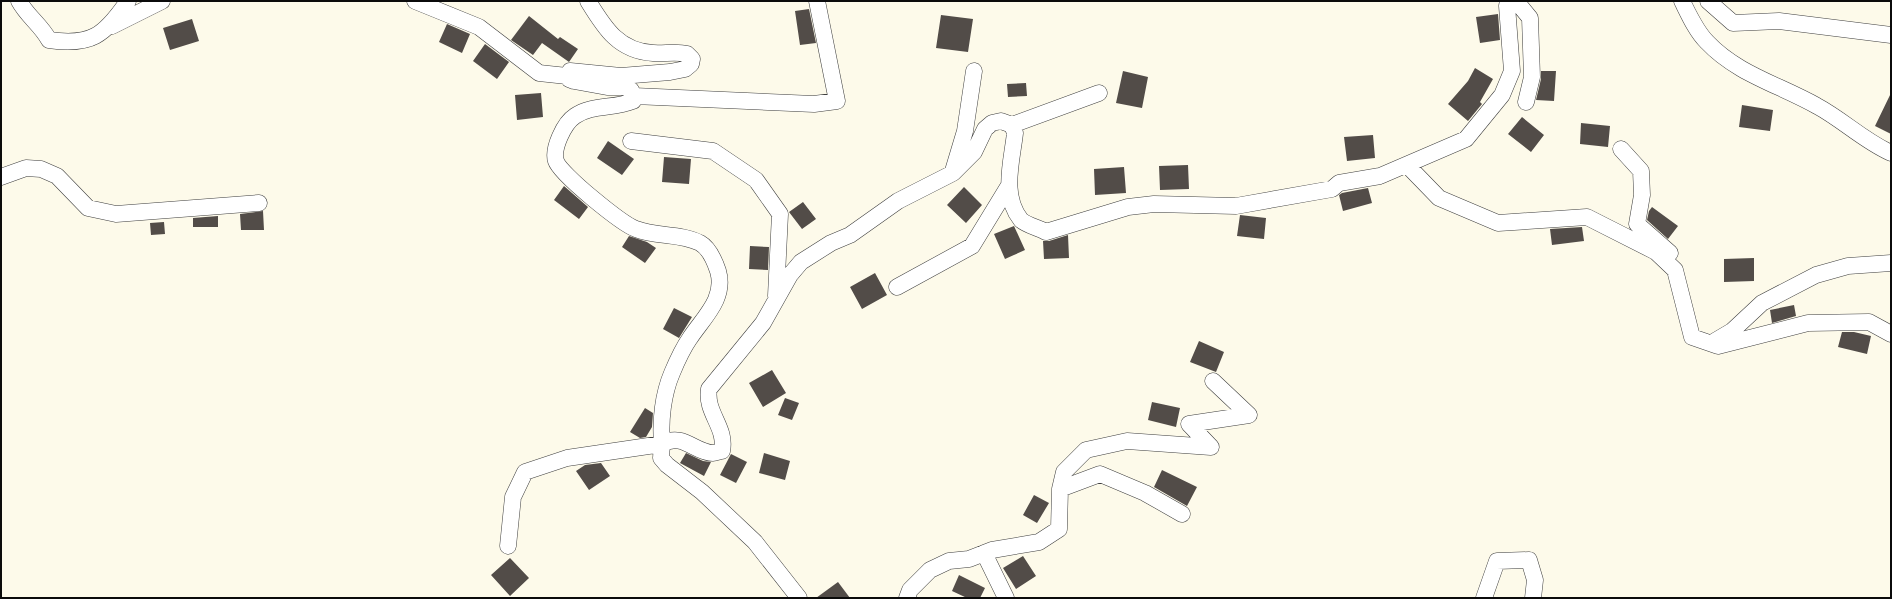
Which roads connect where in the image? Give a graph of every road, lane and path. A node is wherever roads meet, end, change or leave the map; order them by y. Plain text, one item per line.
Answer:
1 (20, 1) edge
2 (128, 1) edge
3 (162, 1) edge
4 (415, 1) edge
5 (588, 1) edge
6 (817, 1) edge
7 (1508, 1) edge
8 (1516, 1) edge
9 (1682, 1) edge
10 (1708, 1) edge
11 (105, 29) junction
12 (1891, 35) edge
13 (974, 71) dead end
14 (568, 76) junction
15 (1099, 93) dead end
16 (634, 96) junction
17 (1526, 102) dead end
18 (1012, 125) junction
19 (631, 141) dead end
20 (1621, 149) dead end
21 (1891, 153) edge
22 (1407, 165) junction
23 (953, 173) junction
24 (1, 177) edge
25 (1008, 187) junction
26 (259, 203) dead end
27 (1891, 263) edge
28 (897, 287) dead end
29 (1681, 293) junction
30 (776, 299) junction
31 (1891, 334) edge
32 (1710, 344) junction
33 (1213, 381) dead end
34 (662, 444) junction
35 (1060, 489) junction
36 (1182, 514) dead end
37 (508, 546) dead end
38 (984, 553) junction
39 (799, 598) edge
40 (907, 598) edge
41 (1006, 598) edge
42 (1484, 598) edge
43 (1533, 598) edge

1 - 11 street
2 - 11 street
3 - 11 street
4 - 14 street
5 - 14 street
6 - 16 street
7 - 22 street
8 - 17 street
9 - 21 street
10 - 12 street
13 - 23 street
14 - 16 street
15 - 18 street
16 - 34 street
18 - 23 street
18 - 25 street
19 - 30 street
20 - 29 street
22 - 25 street
22 - 29 street
23 - 30 street
24 - 26 street
25 - 28 street
27 - 32 street
29 - 32 street
30 - 34 street
31 - 32 street
33 - 35 street
34 - 37 street
34 - 39 street
35 - 36 street
35 - 38 street
38 - 40 street
38 - 41 street
42 - 43 street

